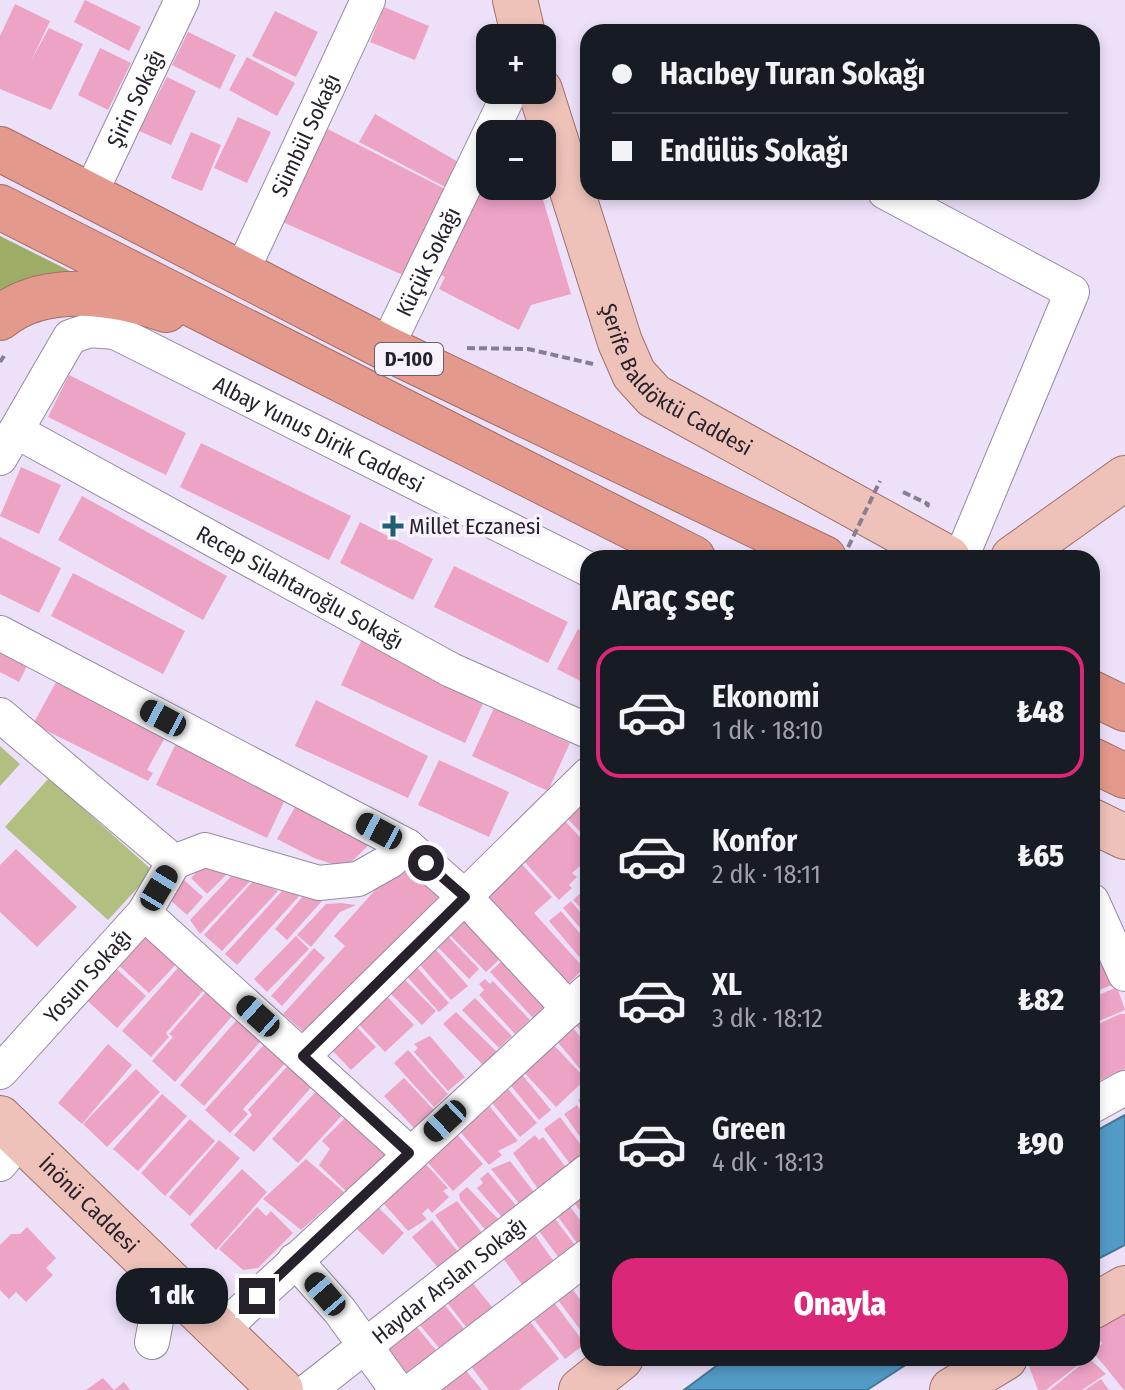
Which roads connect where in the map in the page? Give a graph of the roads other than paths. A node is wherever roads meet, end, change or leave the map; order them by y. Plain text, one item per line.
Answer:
1 (182, 0) edge
2 (368, 0) edge
3 (515, 0) edge
4 (521, 24) edge
5 (504, 104) edge
6 (544, 104) edge
7 (0, 149) edge
8 (89, 196) junction
9 (900, 200) edge
10 (0, 207) edge
11 (242, 271) junction
12 (2, 337) edge
13 (386, 348) junction
14 (414, 417) junction
15 (8, 445) edge
16 (1125, 478) edge
17 (591, 506) junction
18 (636, 550) edge
19 (677, 550) edge
20 (807, 550) edge
21 (933, 550) edge
22 (964, 550) edge
23 (1024, 550) edge
24 (580, 565) edge
25 (0, 633) edge
26 (1100, 697) edge
27 (1125, 709) edge
28 (0, 715) edge
29 (580, 727) edge
30 (1100, 764) edge
31 (1125, 776) edge
32 (580, 783) edge
33 (1100, 825) edge
34 (1125, 837) edge
35 (407, 846) junction
36 (174, 862) junction
37 (465, 897) junction
38 (144, 913) junction
39 (1100, 919) edge
40 (1125, 974) edge
41 (579, 1000) edge
42 (303, 1056) junction
43 (0, 1072) edge
44 (1125, 1088) edge
45 (1100, 1102) edge
46 (7, 1140) edge
47 (409, 1153) junction
48 (580, 1177) edge
49 (295, 1260) junction
50 (580, 1262) edge
51 (164, 1279) junction
52 (1125, 1288) edge
53 (1100, 1302) edge
54 (218, 1333) junction
55 (152, 1342) dead end
56 (366, 1345) junction
57 (611, 1366) edge
58 (993, 1366) edge
59 (281, 1390) edge
60 (309, 1390) edge
61 (397, 1390) edge
62 (413, 1390) edge
63 (581, 1390) edge
64 (952, 1390) edge

1 - 8 street, Şirin Sokağı
2 - 11 street, Sümbül Sokağı
3 - 4 main road
5 - 13 street, Küçük Sokağı
6 - 21 main road, Şerife Baldöktü Caddesi
7 - 8 highway, D-100
8 - 11 highway, D-100
9 - 22 street
10 - 14 highway, D-100
11 - 13 highway, D-100
12 - 14 highway
13 - 20 highway, D-100
14 - 17 highway, D-100
15 - 24 street, Albay Yunus Dirik Caddesi
15 - 29 street, Recep Silahtaroğlu Sokağı
16 - 23 main road
17 - 18 highway
17 - 19 highway, D-100
25 - 35 street
26 - 27 highway
28 - 36 street
30 - 31 highway
32 - 37 street
33 - 34 main road
35 - 36 street
35 - 37 street
36 - 38 street, Yosun Sokağı
37 - 41 street
37 - 42 street
38 - 42 street
38 - 43 street, Yosun Sokağı
39 - 40 street
41 - 47 street
42 - 47 street
44 - 45 street
46 - 51 main road, İnönü Caddesi
47 - 49 street
48 - 56 street, Haydar Arslan Sokağı
49 - 54 street
49 - 56 street
50 - 62 street
51 - 54 main road, İnönü Caddesi
51 - 55 street
52 - 53 main road
54 - 59 main road, İnönü Caddesi
56 - 60 street, Haydar Arslan Sokağı
56 - 61 street
57 - 63 main road
58 - 64 main road

